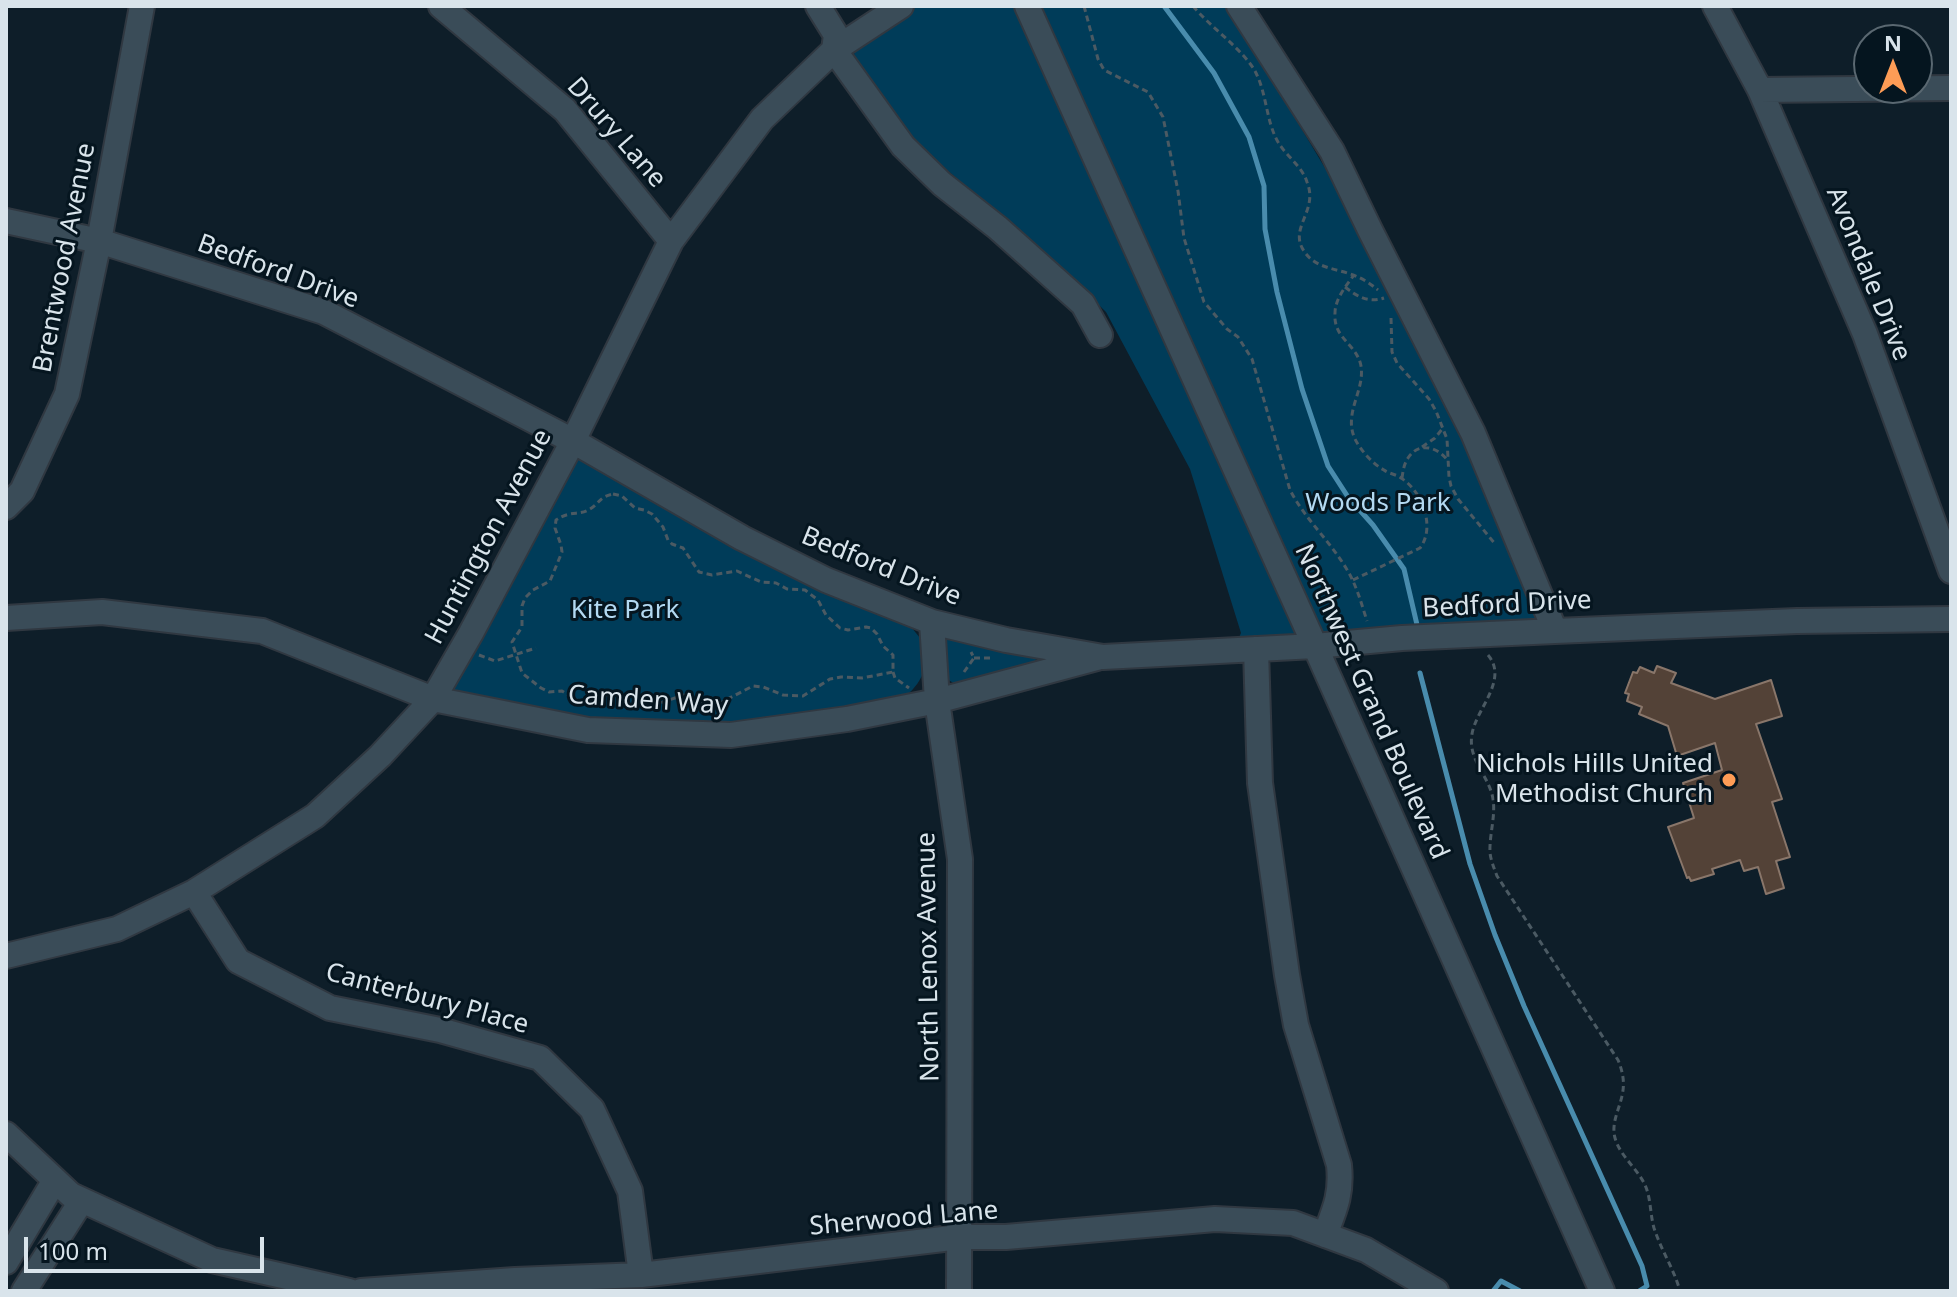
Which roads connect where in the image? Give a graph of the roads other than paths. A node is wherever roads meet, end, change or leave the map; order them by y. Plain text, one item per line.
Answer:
1 (142, 6) edge
2 (441, 6) edge
3 (818, 6) edge
4 (901, 6) edge
5 (1027, 6) edge
6 (1239, 6) edge
7 (1715, 6) edge
8 (834, 50) junction
9 (1951, 88) edge
10 (1760, 90) junction
11 (6, 221) edge
12 (99, 241) junction
13 (671, 241) junction
14 (1100, 335) dead end
15 (573, 441) junction
16 (6, 507) edge
17 (1951, 571) edge
18 (9, 615) edge
19 (1951, 619) edge
20 (944, 625) junction
21 (1555, 631) junction
22 (1315, 646) junction
23 (1256, 649) junction
24 (1103, 657) junction
25 (433, 699) junction
26 (942, 700) junction
27 (194, 892) junction
28 (6, 956) edge
29 (6, 1134) edge
30 (55, 1180) junction
31 (82, 1200) junction
32 (1325, 1235) junction
33 (960, 1237) junction
34 (6, 1262) edge
35 (641, 1275) junction
36 (24, 1291) edge
37 (349, 1291) edge
38 (361, 1291) edge
39 (959, 1291) edge
40 (1436, 1291) edge
41 (1602, 1291) edge

1 - 12 street, Brentwood Avenue
2 - 13 street, Drury Lane
3 - 8 street
4 - 8 street, Huntington Avenue
5 - 22 street, Northwest Grand Boulevard
6 - 21 street
7 - 10 street, Avondale Drive
8 - 13 street, Huntington Avenue
8 - 14 street
9 - 10 street
10 - 17 street, Avondale Drive
11 - 12 street, Bedford Drive
12 - 15 street, Bedford Drive
12 - 16 street, Brentwood Avenue
13 - 15 street, Huntington Avenue
15 - 20 street, Bedford Drive
15 - 25 street, Huntington Avenue
18 - 25 street, Camden Way
19 - 21 street, Bedford Drive
20 - 24 street, Bedford Drive
20 - 26 street, North Lenox Avenue
21 - 22 street, Bedford Drive
22 - 23 street, Bedford Drive
22 - 41 street, Northwest Grand Boulevard
23 - 24 street, Bedford Drive
23 - 32 street
24 - 26 street, Camden Way
25 - 26 street, Camden Way
25 - 27 street, Huntington Avenue
26 - 33 street, North Lenox Avenue
27 - 28 street, Huntington Avenue
27 - 35 street, Canterbury Place
29 - 30 street
30 - 31 street
30 - 34 street
31 - 36 street
31 - 37 street
32 - 33 street, Sherwood Lane
32 - 40 street, Sherwood Lane
33 - 35 street, Sherwood Lane
33 - 39 street, North Lenox Avenue
35 - 38 street, Sherwood Lane

